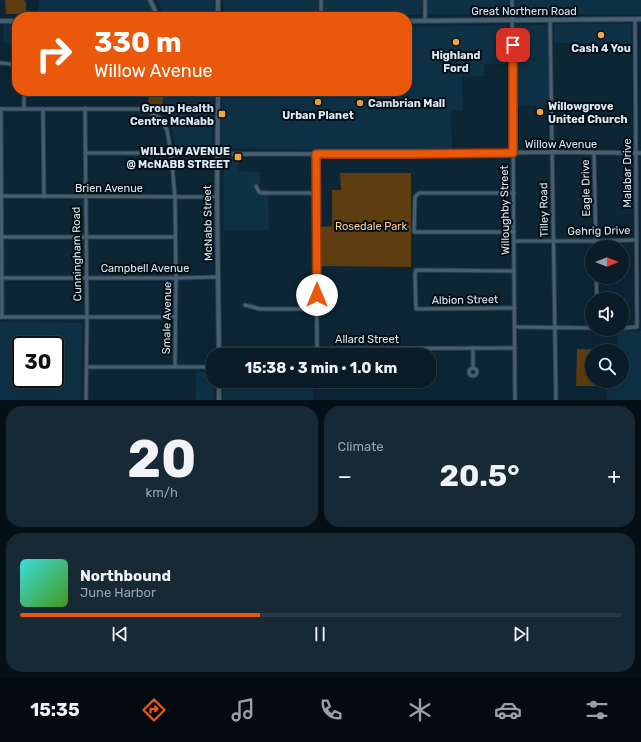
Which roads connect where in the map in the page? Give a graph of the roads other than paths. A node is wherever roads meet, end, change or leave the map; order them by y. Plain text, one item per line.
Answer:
1 (150, 0) edge
2 (218, 0) edge
3 (321, 0) edge
4 (425, 0) edge
5 (512, 0) edge
6 (156, 12) edge
7 (218, 12) edge
8 (321, 12) edge
9 (512, 19) junction
10 (550, 19) junction
11 (635, 19) junction
12 (641, 19) edge
13 (0, 21) edge
14 (12, 21) edge
15 (412, 21) edge
16 (425, 21) junction
17 (0, 63) edge
18 (12, 64) edge
19 (24, 96) edge
20 (218, 96) edge
21 (85, 108) junction
22 (0, 109) edge
23 (24, 109) junction
24 (43, 109) junction
25 (552, 152) junction
26 (85, 153) junction
27 (171, 153) junction
28 (513, 153) junction
29 (594, 153) junction
30 (636, 153) junction
31 (641, 153) edge
32 (217, 154) junction
33 (316, 154) junction
34 (256, 186) dead end
35 (317, 193) junction
36 (514, 193) junction
37 (0, 196) edge
38 (44, 196) junction
39 (86, 197) junction
40 (175, 197) junction
41 (217, 197) junction
42 (514, 232) junction
43 (86, 236) junction
44 (1, 237) edge
45 (175, 237) junction
46 (596, 240) edge
47 (629, 240) edge
48 (636, 240) junction
49 (514, 241) junction
50 (554, 241) junction
51 (585, 241) edge
52 (514, 271) junction
53 (87, 277) junction
54 (218, 277) junction
55 (1, 278) edge
56 (176, 278) junction
57 (245, 305) dead end
58 (515, 308) junction
59 (317, 309) junction
60 (1, 317) edge
61 (87, 317) junction
62 (175, 317) junction
63 (515, 327) junction
64 (555, 328) junction
65 (585, 328) edge
66 (629, 328) edge
67 (219, 348) edge
68 (317, 348) edge
69 (436, 348) edge
70 (473, 348) junction
71 (515, 348) junction
72 (175, 367) junction
73 (87, 368) junction
74 (206, 368) edge
75 (473, 368) dead end
76 (219, 388) edge
77 (86, 400) edge
78 (219, 400) edge
79 (515, 400) edge
80 (556, 400) edge

1 - 6 main road
2 - 7 main road
3 - 8 street
4 - 16 street
5 - 9 street, Willoughby Street
9 - 10 main road, Great Northern Road
9 - 16 main road, Great Northern Road
9 - 28 street, Willoughby Street
10 - 11 main road, Great Northern Road
10 - 25 street, Tilley Road
11 - 12 main road, Great Northern Road
11 - 30 street, Malabar Drive
13 - 14 main road
15 - 16 main road, Great Northern Road
17 - 18 street
19 - 23 street
20 - 32 main road, McNabb Street
21 - 24 street, Smale Avenue
21 - 26 street, Cunningham Road
21 - 27 street, Smale Avenue
22 - 23 street, Smale Avenue
22 - 37 street
23 - 24 street, Smale Avenue
24 - 38 street
25 - 28 street, Willow Avenue
25 - 29 street, Willow Avenue
25 - 50 street, Tilley Road
26 - 27 street
26 - 39 street, Cunningham Road
27 - 40 street, Smale Avenue
28 - 33 street, Willow Avenue
28 - 36 street, Willoughby Street
29 - 30 street, Willow Avenue
29 - 46 street, Eagle Drive
30 - 31 street, Willow Avenue
30 - 48 street, Malabar Drive
32 - 33 street, Willow Avenue
32 - 41 main road, McNabb Street
33 - 35 street
34 - 35 street
35 - 59 street
36 - 42 street, Willoughby Street
36 - 42 street
37 - 38 street, Brien Avenue
37 - 44 street
38 - 39 street, Brien Avenue
39 - 40 street, Brien Avenue
39 - 43 street, Cunningham Road
40 - 41 street, Brien Avenue
40 - 45 street, Smale Avenue
41 - 54 main road, McNabb Street
42 - 49 street, Willoughby Street
43 - 44 street
43 - 45 street
43 - 53 street, Cunningham Road
44 - 55 street
45 - 56 street, Smale Avenue
47 - 48 street, Gehrig Drive
48 - 66 street, Malabar Drive
49 - 50 street, Gehrig Drive
49 - 52 street, Willoughby Street
50 - 51 street, Gehrig Drive
50 - 64 street, Tilley Road
52 - 58 street, Willoughby Street
52 - 58 street, Albion Street
53 - 55 street, Campbell Avenue
53 - 56 street, Campbell Avenue
53 - 61 street, Cunningham Road
54 - 56 street, Campbell Avenue
54 - 67 main road, McNabb Street
55 - 60 street
56 - 62 street, Smale Avenue
57 - 59 street
58 - 63 street, Willoughby Street
59 - 68 street
60 - 61 street
61 - 62 street
61 - 73 street, Cunningham Road
62 - 72 street, Smale Avenue
63 - 64 street
63 - 71 street, Willoughby Street
64 - 65 street
64 - 80 street, Tilley Road
69 - 70 street, Allard Street
70 - 71 street, Allard Street
70 - 75 street
71 - 79 street, Willoughby Street
72 - 73 street
72 - 74 street
73 - 77 street, Cunningham Road
76 - 78 main road

